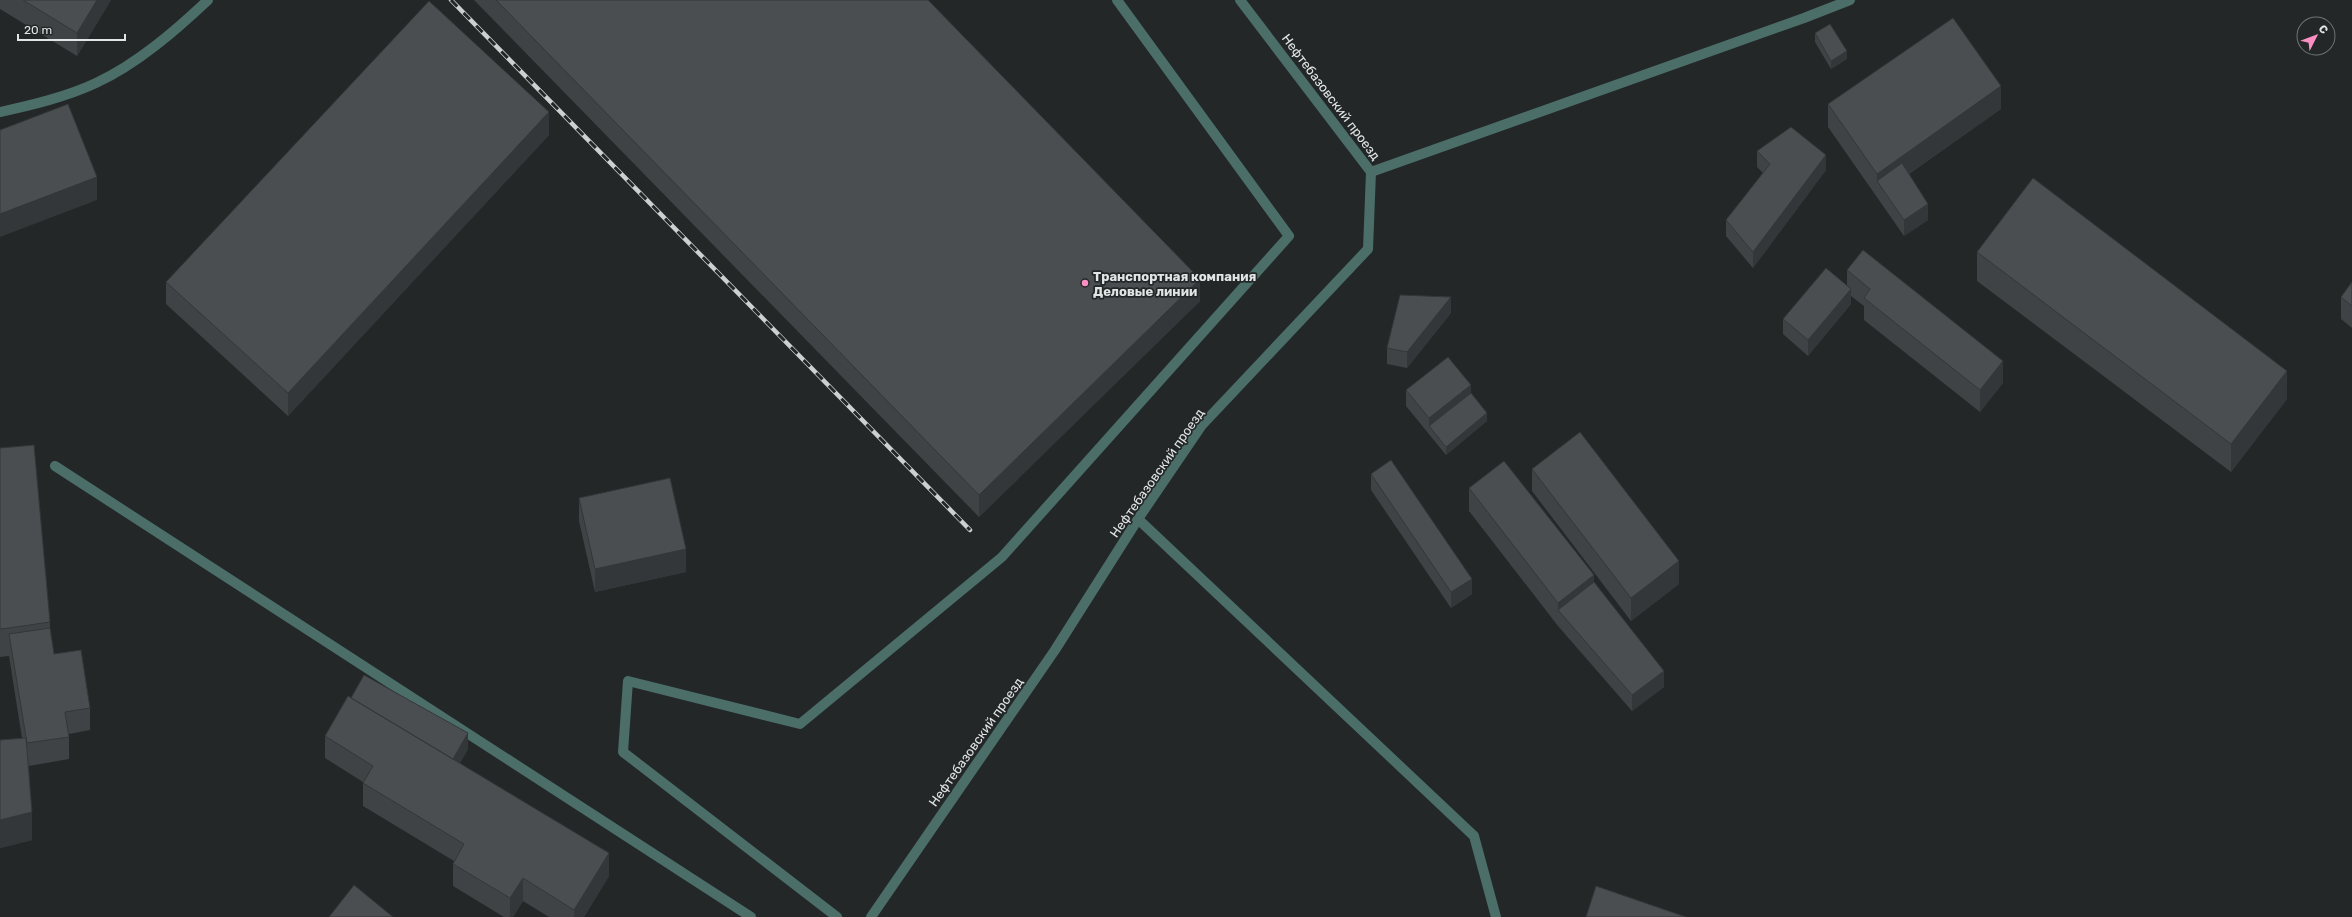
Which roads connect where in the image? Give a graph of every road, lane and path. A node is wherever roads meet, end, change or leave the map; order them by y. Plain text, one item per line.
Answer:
1 (208, 0) edge
2 (1117, 0) edge
3 (1240, 0) edge
4 (1850, 0) edge
5 (0, 112) edge
6 (1371, 172) junction
7 (55, 466) dead end
8 (1138, 519) junction
9 (751, 917) edge
10 (837, 917) edge
11 (871, 917) edge
12 (1496, 917) edge

1 - 5 street
2 - 10 street
3 - 6 street, Нефтебазовский проезд
4 - 6 street
6 - 8 street, Нефтебазовский проезд
7 - 9 street
8 - 11 street, Нефтебазовский проезд
8 - 12 street

